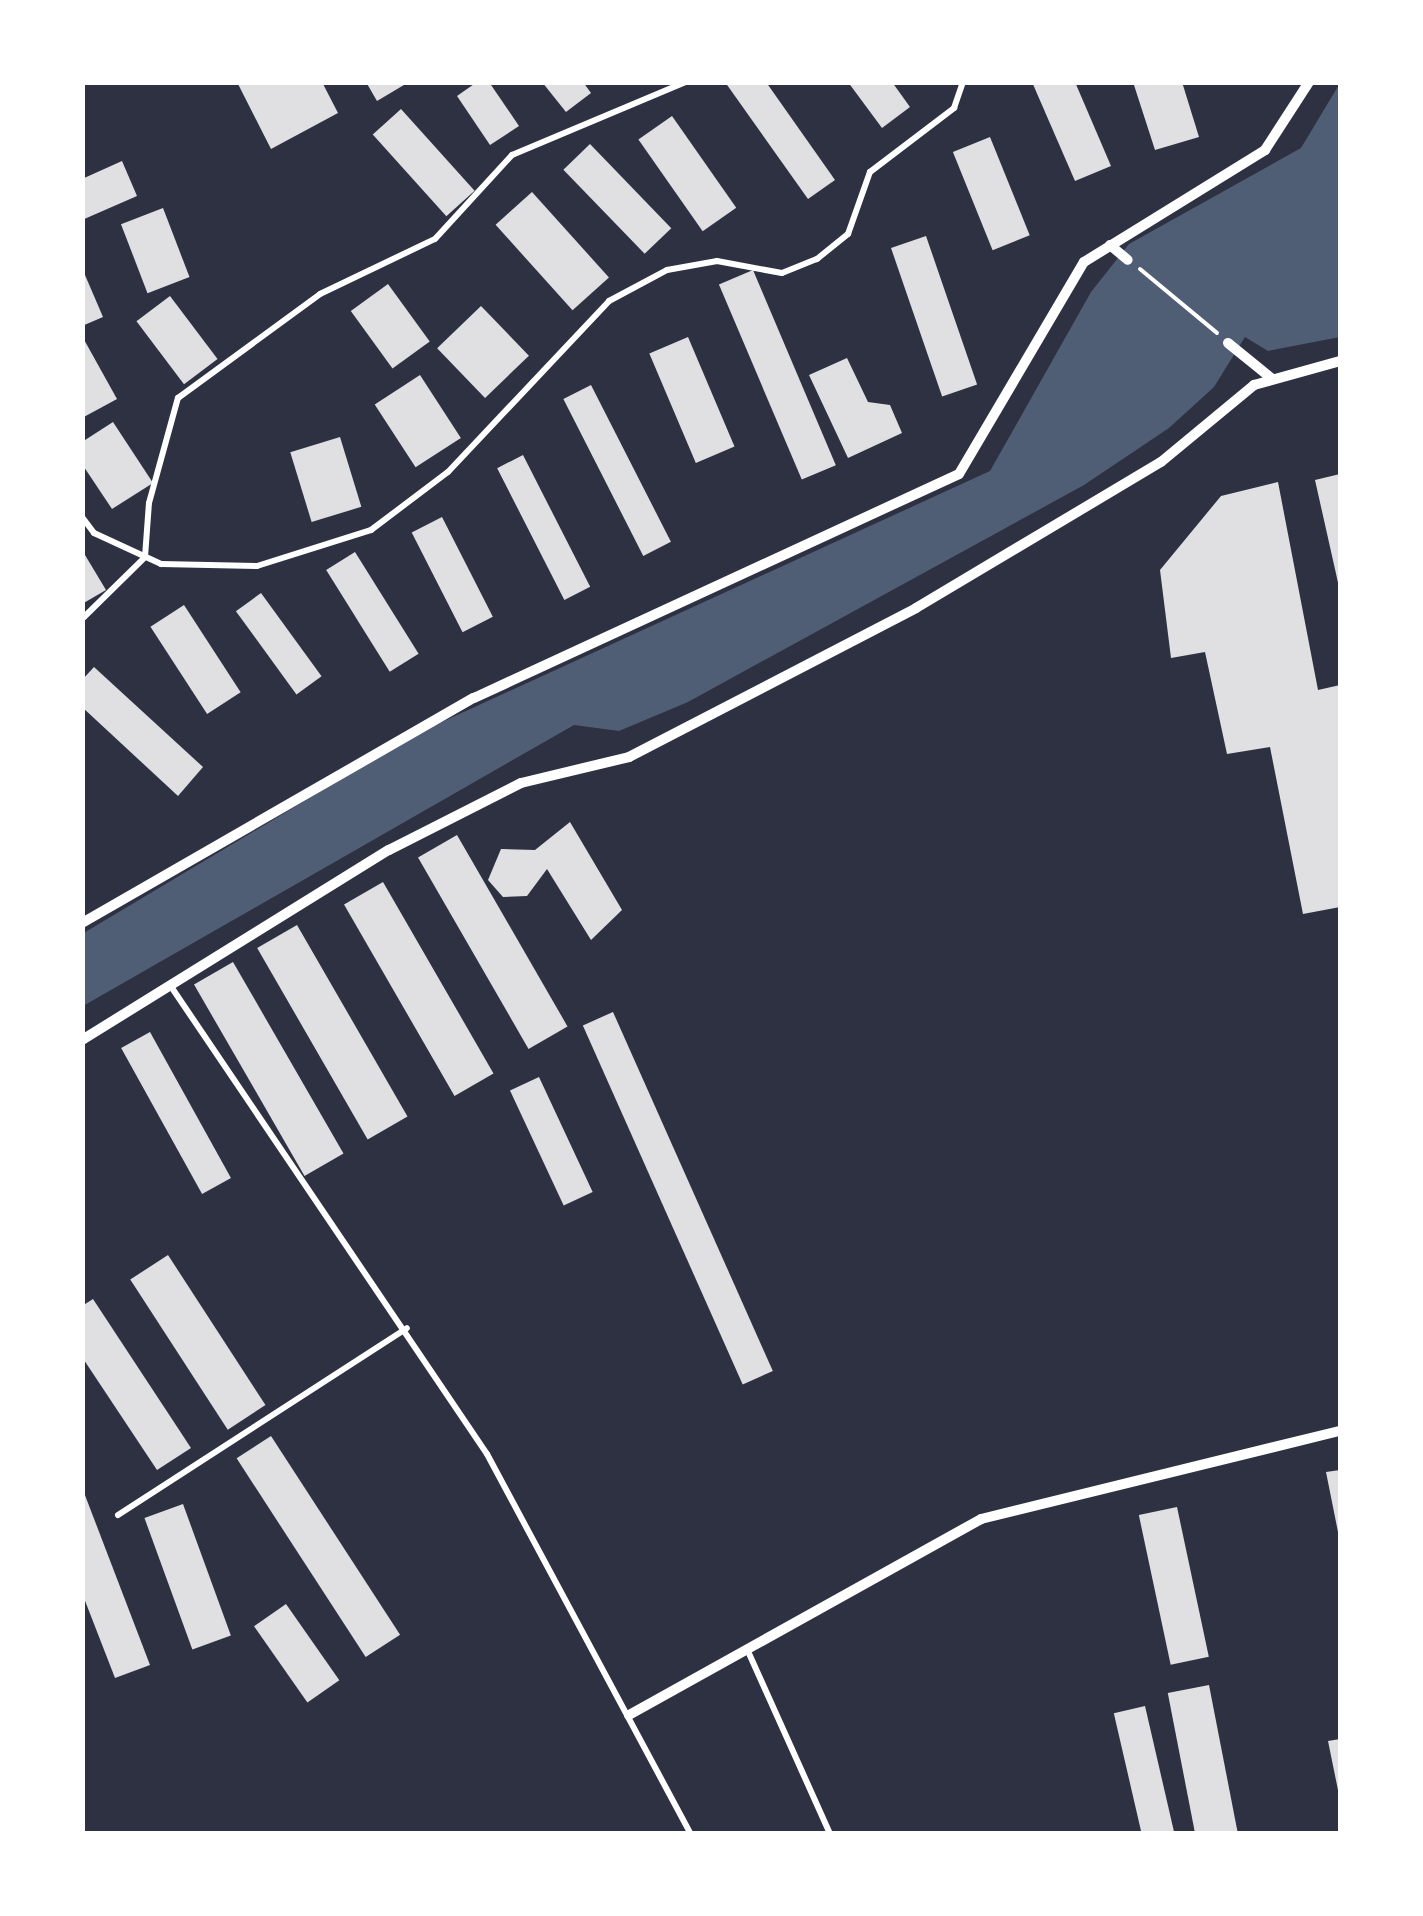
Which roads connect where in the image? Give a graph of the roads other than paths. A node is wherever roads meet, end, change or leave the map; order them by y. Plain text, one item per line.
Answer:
1 (686, 82) edge
2 (963, 82) edge
3 (1310, 82) edge
4 (1110, 245) junction
5 (1128, 260) road end
6 (1228, 342) road end
7 (1340, 362) edge
8 (1271, 378) junction
9 (82, 517) edge
10 (145, 557) junction
11 (82, 619) edge
12 (82, 923) edge
13 (172, 988) junction
14 (82, 1040) edge
15 (407, 1328) junction
16 (1340, 1431) edge
17 (118, 1515) dead end
18 (747, 1649) junction
19 (629, 1715) junction
20 (690, 1834) edge
21 (830, 1834) edge

1 - 10 lane
2 - 10 lane
3 - 4 street
4 - 5 street
4 - 12 street
6 - 8 street
7 - 8 street
8 - 13 street
9 - 10 lane
10 - 11 lane
13 - 14 street
13 - 15 lane
15 - 17 lane
15 - 19 lane
16 - 18 street
18 - 19 street
18 - 21 lane
19 - 20 lane

